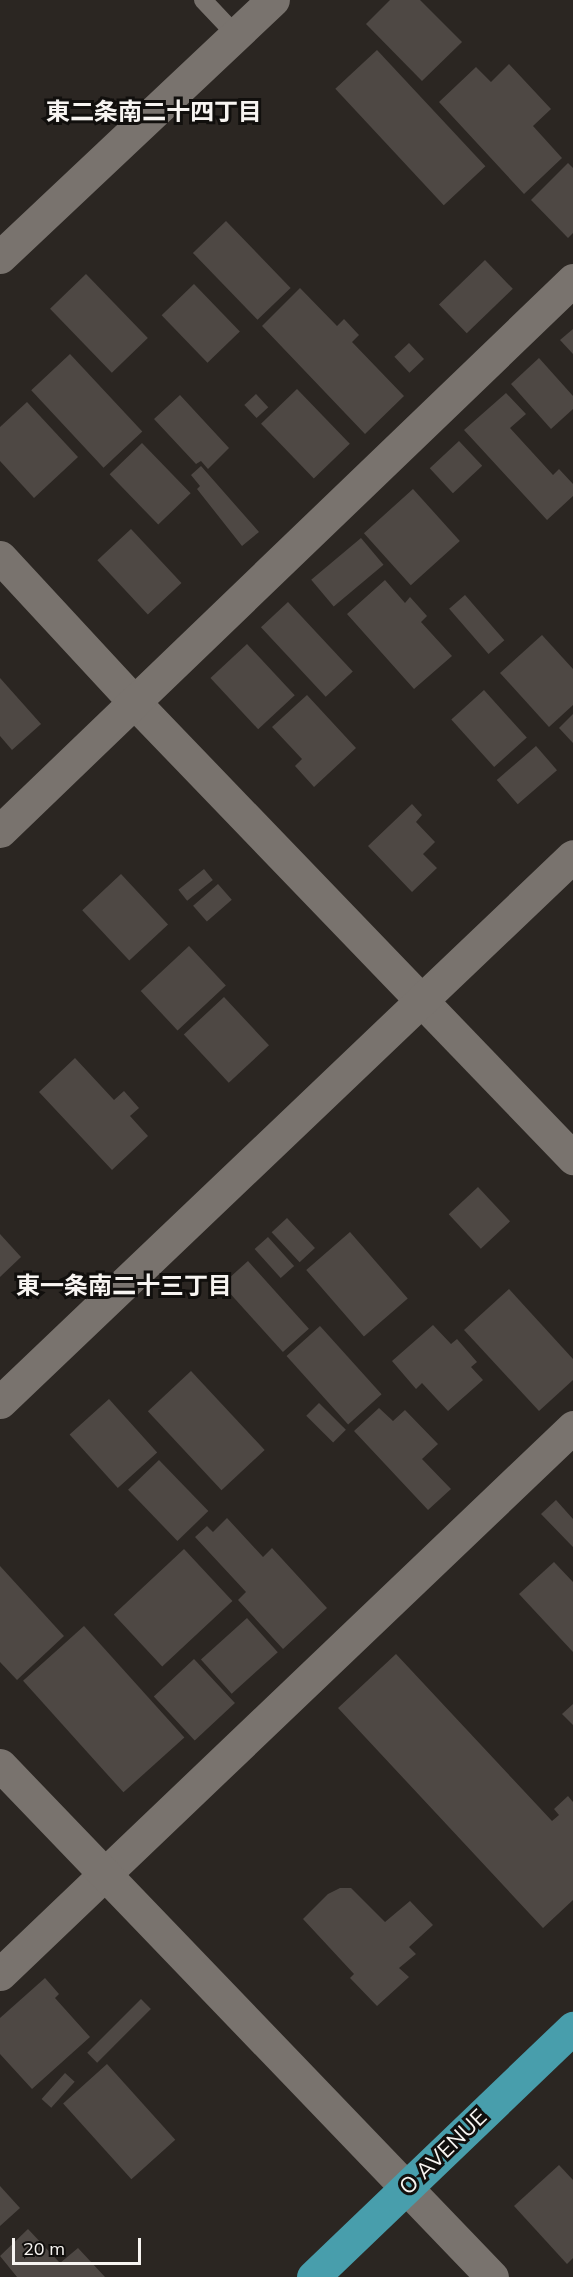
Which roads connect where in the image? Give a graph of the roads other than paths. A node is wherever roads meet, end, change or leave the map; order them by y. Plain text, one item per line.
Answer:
1 (202, 0) edge
2 (273, 0) edge
3 (236, 35) junction
4 (0, 257) edge
5 (573, 280) edge
6 (0, 557) edge
7 (135, 704) junction
8 (0, 831) edge
9 (573, 856) edge
10 (421, 1001) junction
11 (573, 1158) edge
12 (0, 1402) edge
13 (573, 1427) edge
14 (0, 1765) edge
15 (106, 1874) junction
16 (0, 1974) edge
17 (573, 2028) edge
18 (407, 2187) junction
19 (313, 2277) edge
20 (492, 2277) edge

1 - 3 lane
2 - 3 street
3 - 4 street
5 - 7 street
6 - 7 street
7 - 8 street
7 - 10 street
9 - 10 street
10 - 11 street
10 - 12 street
13 - 15 street
14 - 15 street
15 - 16 street
15 - 18 street
17 - 18 highway, O AVENUE
18 - 19 highway, O AVENUE
18 - 20 street

